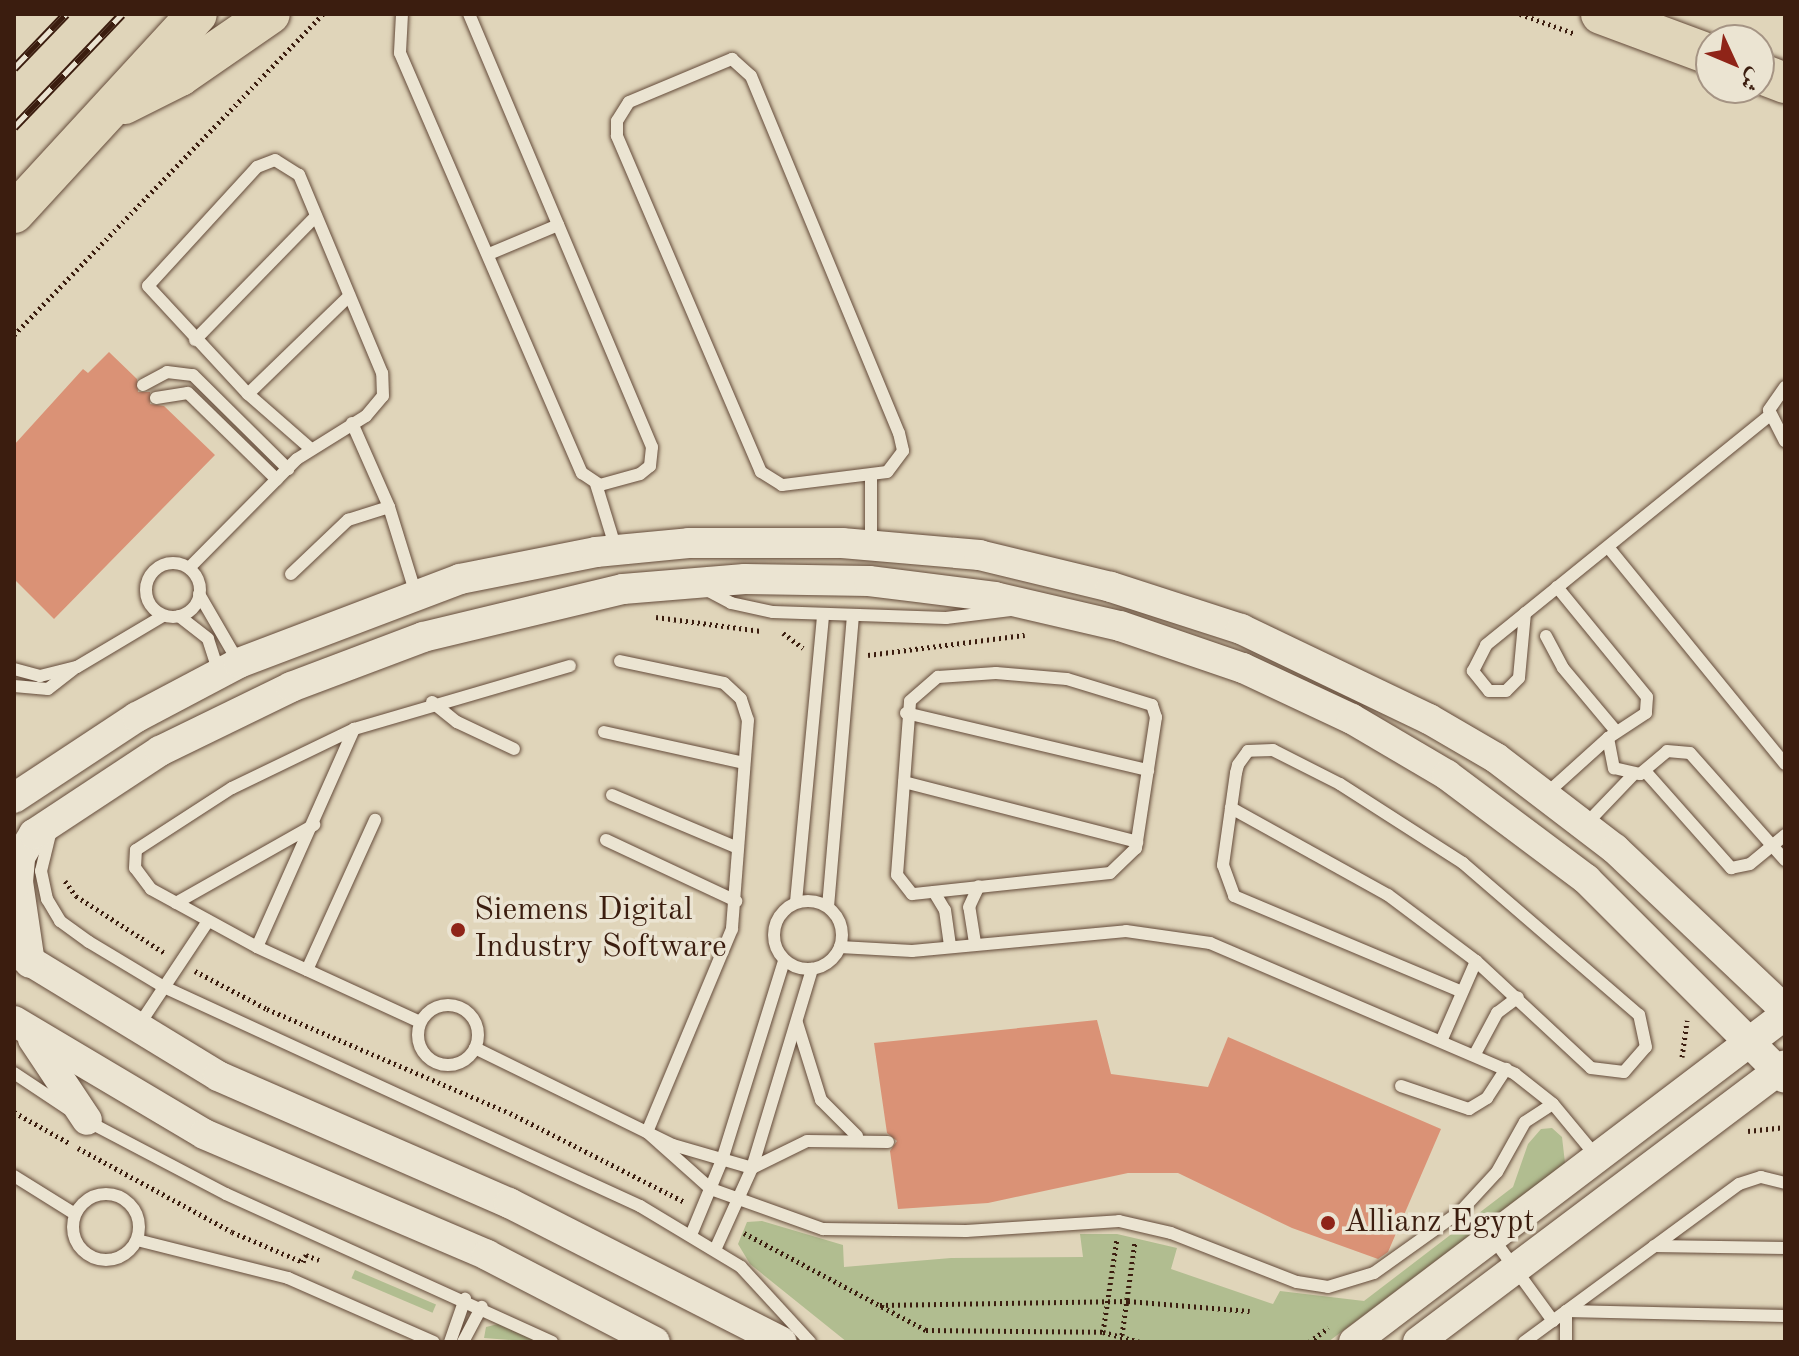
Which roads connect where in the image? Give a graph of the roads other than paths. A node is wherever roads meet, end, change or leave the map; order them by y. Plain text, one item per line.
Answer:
1 (197, 14) edge
2 (270, 14) edge
3 (402, 14) edge
4 (469, 14) edge
5 (1601, 14) edge
6 (1695, 49) edge
7 (102, 113) junction
8 (14, 213) edge
9 (315, 217) junction
10 (558, 225) junction
11 (489, 254) junction
12 (349, 296) junction
13 (195, 340) junction
14 (143, 385) dead end
15 (1785, 387) edge
16 (248, 394) junction
17 (156, 398) dead end
18 (1770, 415) junction
19 (352, 423) junction
20 (1785, 441) edge
21 (311, 449) junction
22 (288, 469) junction
23 (871, 476) junction
24 (277, 480) junction
25 (596, 484) junction
26 (389, 507) junction
27 (689, 543) junction
28 (871, 545) junction
29 (1608, 547) junction
30 (616, 549) junction
31 (189, 568) junction
32 (291, 574) dead end
33 (693, 582) junction
34 (1557, 587) junction
35 (199, 594) junction
36 (416, 594) junction
37 (1034, 605) junction
38 (1525, 613) junction
39 (823, 615) junction
40 (163, 616) junction
41 (179, 616) junction
42 (853, 616) junction
43 (1546, 636) dead end
44 (620, 661) dead end
45 (570, 666) dead end
46 (77, 667) junction
47 (229, 668) junction
48 (14, 669) edge
49 (14, 686) edge
50 (432, 702) junction
51 (906, 713) junction
52 (354, 729) junction
53 (604, 732) dead end
54 (1612, 734) junction
55 (514, 749) dead end
56 (744, 763) junction
57 (1785, 764) edge
58 (1148, 770) junction
59 (1639, 773) junction
60 (904, 782) junction
61 (1546, 794) junction
62 (612, 795) dead end
63 (14, 798) edge
64 (1231, 808) junction
65 (62, 813) junction
66 (375, 820) dead end
67 (314, 825) junction
68 (1585, 825) junction
69 (1785, 835) edge
70 (606, 840) dead end
71 (1137, 842) junction
72 (1772, 846) junction
73 (736, 847) junction
74 (1785, 860) edge
75 (979, 886) junction
76 (934, 892) junction
77 (736, 901) junction
78 (796, 902) junction
79 (176, 903) junction
80 (828, 907) junction
81 (208, 921) junction
82 (975, 943) junction
83 (950, 946) junction
84 (257, 947) junction
85 (840, 947) junction
86 (22, 957) edge
87 (784, 961) junction
88 (1476, 961) junction
89 (812, 969) junction
90 (307, 970) junction
91 (164, 987) junction
92 (1462, 992) junction
93 (1518, 997) junction
94 (1785, 1013) edge
95 (420, 1022) junction
96 (797, 1023) junction
97 (21, 1026) edge
98 (135, 1031) junction
99 (1442, 1039) junction
100 (1751, 1040) junction
101 (475, 1048) junction
102 (1475, 1054) junction
103 (1506, 1069) junction
104 (1783, 1071) edge
105 (14, 1073) edge
106 (1401, 1086) dead end
107 (1553, 1104) junction
108 (87, 1120) junction
109 (647, 1132) junction
110 (860, 1137) junction
111 (888, 1142) dead end
112 (1596, 1157) junction
113 (722, 1160) junction
114 (752, 1168) junction
115 (14, 1176) edge
116 (1785, 1183) edge
117 (711, 1189) junction
118 (739, 1204) junction
119 (75, 1214) junction
120 (691, 1235) junction
121 (1492, 1237) junction
122 (137, 1240) junction
123 (1654, 1246) junction
124 (1785, 1248) edge
125 (715, 1250) junction
126 (1517, 1267) junction
127 (465, 1299) junction
128 (482, 1307) junction
129 (1566, 1311) junction
130 (1785, 1316) edge
131 (1553, 1321) junction
132 (434, 1342) edge
133 (450, 1342) edge
134 (463, 1342) edge
135 (552, 1342) edge
136 (655, 1342) edge
137 (782, 1342) edge
138 (810, 1342) edge
139 (1354, 1342) edge
140 (1418, 1342) edge
141 (1524, 1342) edge
142 (1566, 1342) edge

1 - 7 highway
2 - 7 highway
3 - 11 lane
4 - 10 lane
5 - 6 highway
7 - 8 highway
9 - 12 lane
9 - 13 lane
9 - 13 lane
10 - 11 lane
10 - 25 lane
11 - 25 lane
12 - 16 lane
12 - 19 lane
13 - 16 lane
14 - 22 lane
15 - 18 lane
16 - 21 lane
17 - 24 lane
18 - 20 lane
18 - 29 lane
19 - 21 lane
19 - 26 lane
21 - 22 lane
22 - 24 lane
23 - 23 lane
23 - 28 lane
24 - 31 lane
25 - 30 lane
26 - 32 lane
26 - 36 lane
27 - 28 street
27 - 30 street
27 - 33 street
28 - 61 street
29 - 34 lane
29 - 57 lane
30 - 36 street
31 - 35 lane
31 - 40 lane
33 - 37 street
33 - 39 lane
33 - 65 street
34 - 38 lane
34 - 54 lane
35 - 41 lane
35 - 47 lane
36 - 47 street
37 - 42 lane
37 - 100 street
38 - 38 lane
39 - 42 lane
39 - 78 lane
40 - 41 lane
40 - 46 lane
41 - 47 lane
42 - 80 lane
43 - 54 lane
44 - 56 lane
45 - 50 lane
46 - 48 lane
46 - 49 lane
47 - 63 street
50 - 52 lane
50 - 55 lane
51 - 58 lane
51 - 58 lane
51 - 60 lane
52 - 67 lane
52 - 79 lane
53 - 56 lane
54 - 59 lane
54 - 61 lane
56 - 73 lane
58 - 71 lane
59 - 68 lane
59 - 72 lane
59 - 72 lane
60 - 71 lane
60 - 76 lane
61 - 68 street
62 - 73 lane
64 - 88 lane
64 - 92 lane
64 - 93 lane
65 - 86 street
65 - 91 lane
66 - 90 lane
67 - 79 lane
67 - 84 lane
68 - 94 street
69 - 72 lane
70 - 77 lane
71 - 75 lane
72 - 74 lane
73 - 77 lane
75 - 76 lane
75 - 82 lane
76 - 83 lane
77 - 109 lane
78 - 80 lane
78 - 87 lane
79 - 81 lane
80 - 85 lane
81 - 84 lane
81 - 91 lane
82 - 83 lane
82 - 99 lane
83 - 85 lane
84 - 90 lane
85 - 89 lane
86 - 98 street
87 - 89 lane
87 - 113 lane
88 - 92 lane
88 - 93 lane
89 - 96 lane
90 - 95 lane
91 - 98 lane
91 - 120 lane
92 - 99 lane
93 - 102 lane
94 - 100 street
95 - 101 lane
95 - 101 lane
96 - 110 lane
96 - 114 lane
97 - 108 street
97 - 136 street
98 - 137 street
99 - 102 lane
100 - 104 street
100 - 112 street
101 - 109 lane
102 - 103 lane
103 - 106 lane
103 - 107 lane
104 - 126 street
105 - 108 lane
107 - 112 lane
107 - 118 lane
108 - 127 lane
109 - 113 lane
109 - 117 lane
110 - 111 lane
110 - 114 lane
112 - 121 street
113 - 114 lane
113 - 117 lane
114 - 118 lane
115 - 119 lane
116 - 123 lane
117 - 118 lane
117 - 120 lane
118 - 125 lane
119 - 122 lane
119 - 122 lane
120 - 125 lane
121 - 126 lane
121 - 139 street
122 - 132 lane
123 - 124 lane
123 - 129 lane
125 - 138 lane
126 - 131 lane
126 - 140 street
127 - 128 lane
127 - 133 lane
128 - 134 lane
128 - 135 lane
129 - 130 lane
129 - 131 lane
129 - 142 lane
131 - 141 lane

